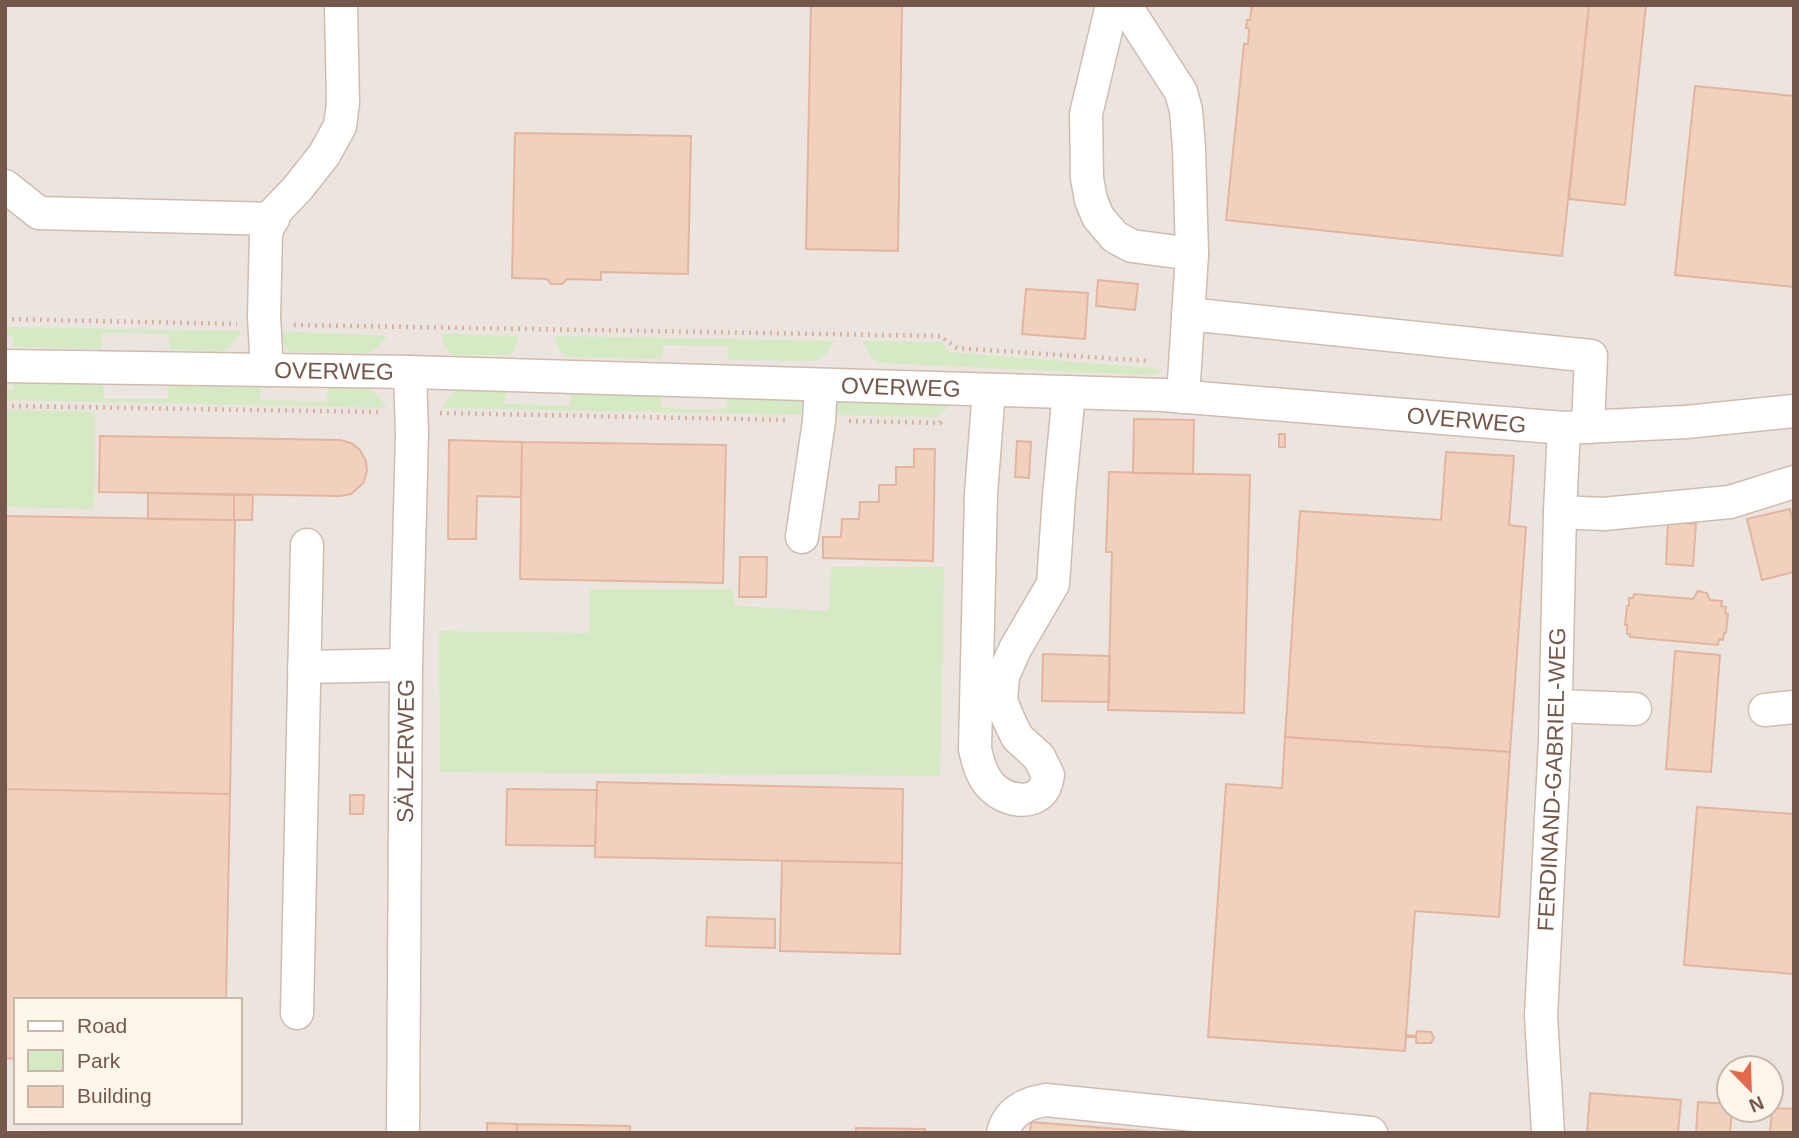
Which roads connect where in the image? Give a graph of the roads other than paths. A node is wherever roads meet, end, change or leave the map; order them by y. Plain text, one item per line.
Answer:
1 (341, 5) edge
2 (1112, 5) edge
3 (1125, 5) edge
4 (5, 186) edge
5 (273, 219) junction
6 (1192, 254) junction
7 (1188, 314) junction
8 (5, 366) edge
9 (267, 370) junction
10 (410, 372) junction
11 (821, 385) junction
12 (983, 390) junction
13 (1069, 392) junction
14 (1182, 397) junction
15 (1794, 411) edge
16 (1576, 428) junction
17 (1794, 482) edge
18 (1560, 512) junction
19 (802, 537) dead end
20 (307, 545) dead end
21 (407, 665) junction
22 (304, 667) junction
23 (1556, 706) junction
24 (1635, 709) dead end
25 (297, 1013) dead end
26 (403, 1133) edge
27 (1003, 1133) edge
28 (1371, 1133) edge
29 (1548, 1133) edge

1 - 5 street
2 - 6 street
3 - 6 street
4 - 5 street
5 - 9 street
6 - 7 street
7 - 14 street
7 - 16 street, FERDINAND-GABRIEL-WEG
8 - 9 street, OVERWEG
9 - 10 street, OVERWEG
10 - 11 street, OVERWEG
10 - 21 street, SÄLZERWEG
11 - 12 street, OVERWEG
11 - 19 street
12 - 13 street, OVERWEG
12 - 13 street
13 - 14 street, OVERWEG
14 - 16 street, OVERWEG
15 - 16 street, OVERWEG
16 - 18 street, FERDINAND-GABRIEL-WEG
17 - 18 street
18 - 23 street, FERDINAND-GABRIEL-WEG
20 - 22 street
21 - 22 street
21 - 26 street, SÄLZERWEG
22 - 25 street
23 - 24 street
23 - 29 street, FERDINAND-GABRIEL-WEG
27 - 28 street

